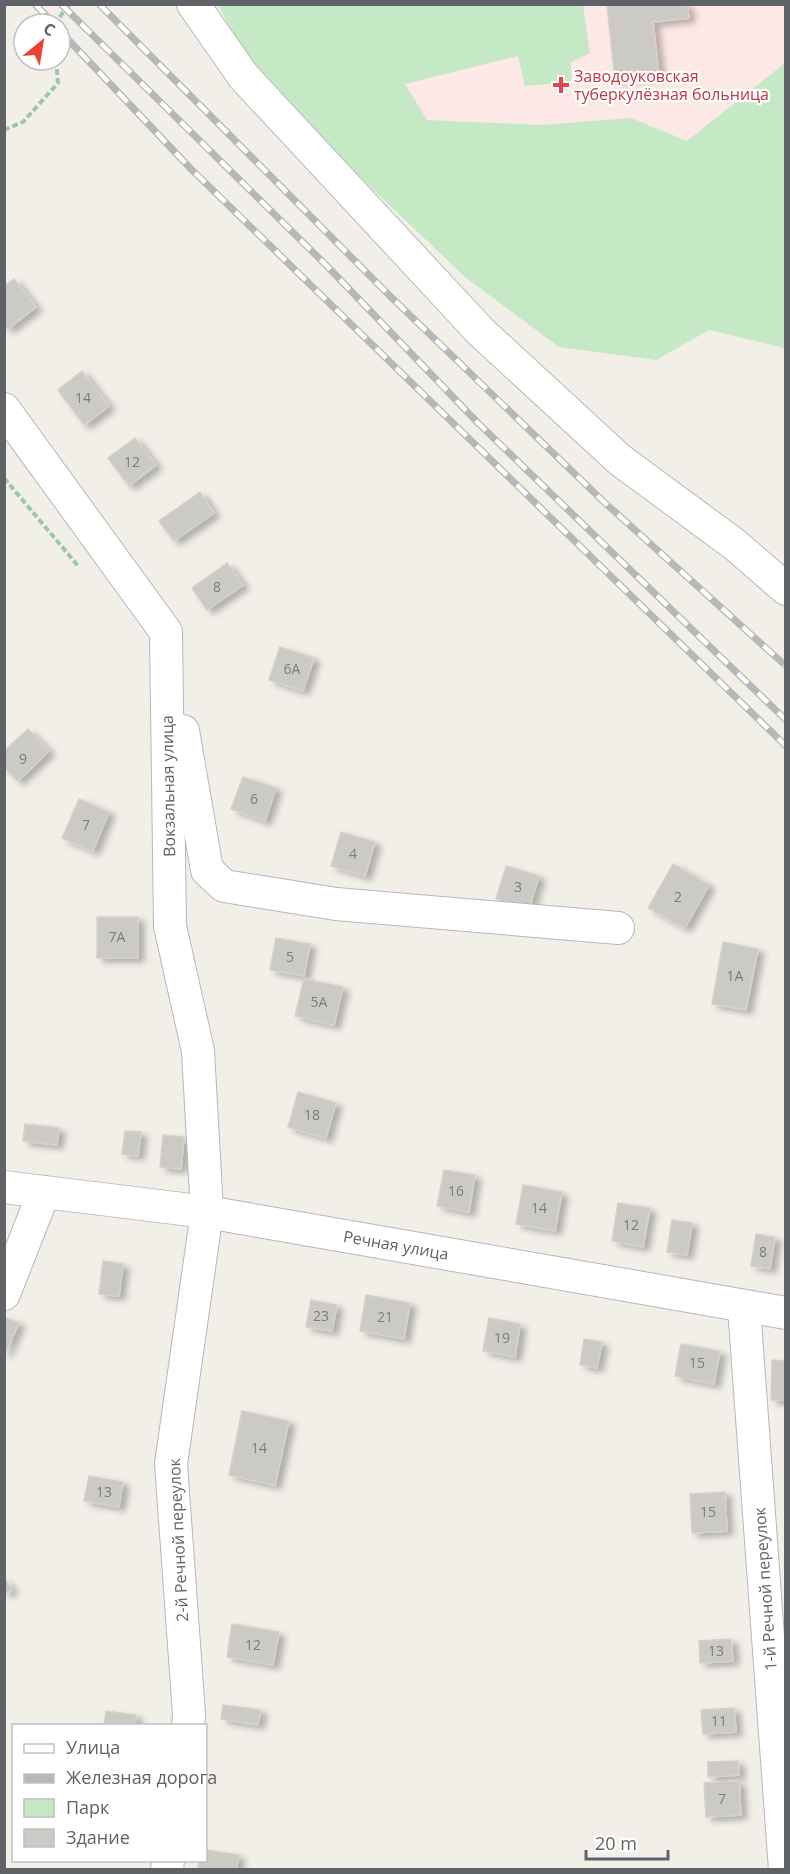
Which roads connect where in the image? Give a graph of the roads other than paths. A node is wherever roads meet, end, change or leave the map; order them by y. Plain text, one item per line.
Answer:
1 (193, 4) edge
2 (4, 409) edge
3 (786, 588) edge
4 (166, 632) junction
5 (618, 928) dead end
6 (4, 1186) edge
7 (44, 1192) junction
8 (207, 1212) junction
9 (4, 1294) edge
10 (744, 1308) junction
11 (786, 1313) edge
12 (188, 1724) edge
13 (785, 1869) edge

1 - 3 street
2 - 4 street
4 - 5 street
4 - 8 street, Вокзальная улица
6 - 7 street, Речная улица
7 - 8 street, Речная улица
7 - 9 street
8 - 10 street, Речная улица
8 - 12 street, 2-й Речной переулок
10 - 11 street, Речная улица
10 - 13 street, 1-й Речной переулок

